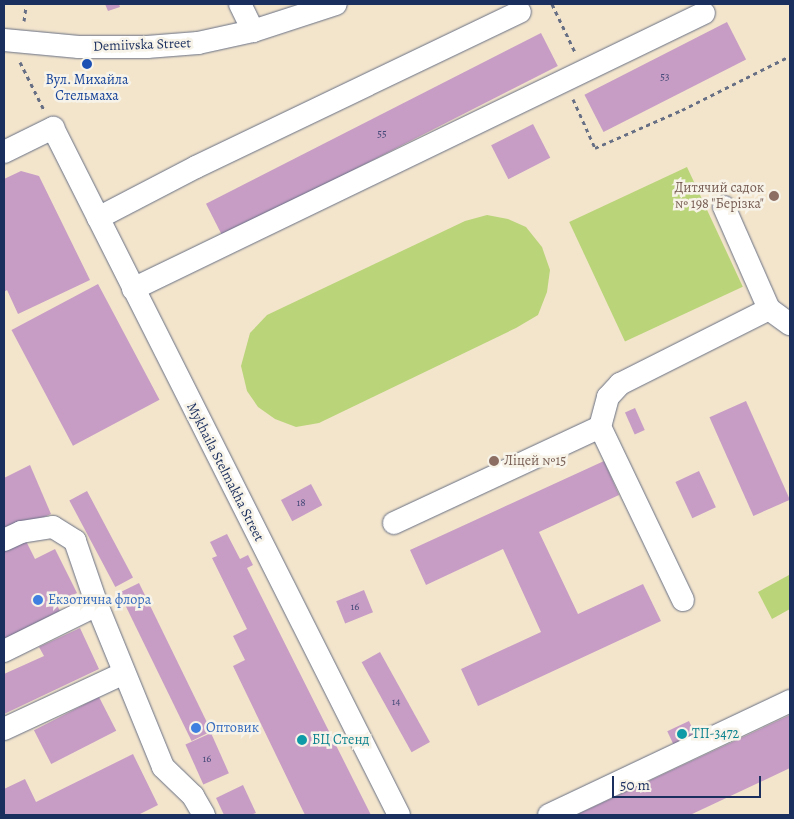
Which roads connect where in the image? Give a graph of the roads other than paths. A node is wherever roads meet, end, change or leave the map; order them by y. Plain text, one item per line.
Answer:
1 (240, 4) edge
2 (336, 4) edge
3 (520, 12) dead end
4 (704, 12) dead end
5 (253, 31) junction
6 (4, 40) edge
7 (4, 152) edge
8 (724, 207) dead end
9 (98, 218) junction
10 (133, 289) junction
11 (769, 309) junction
12 (790, 324) edge
13 (600, 427) junction
14 (394, 523) dead end
15 (4, 540) edge
16 (683, 600) dead end
17 (96, 604) junction
18 (4, 651) edge
19 (124, 673) junction
20 (790, 701) edge
21 (4, 729) edge
22 (204, 815) edge
23 (399, 815) edge
24 (549, 815) edge

1 - 5 street
2 - 5 street, Demiivska Street
3 - 9 street
4 - 10 street
5 - 6 street, Demiivska Street
7 - 9 street, Mykhaila Stelmakha Street
8 - 11 street
9 - 10 street, Mykhaila Stelmakha Street
10 - 23 street, Mykhaila Stelmakha Street
11 - 12 street
11 - 13 street
13 - 14 street
13 - 16 street
15 - 17 street
17 - 18 street
17 - 19 street
19 - 21 street
19 - 22 street
20 - 24 street

